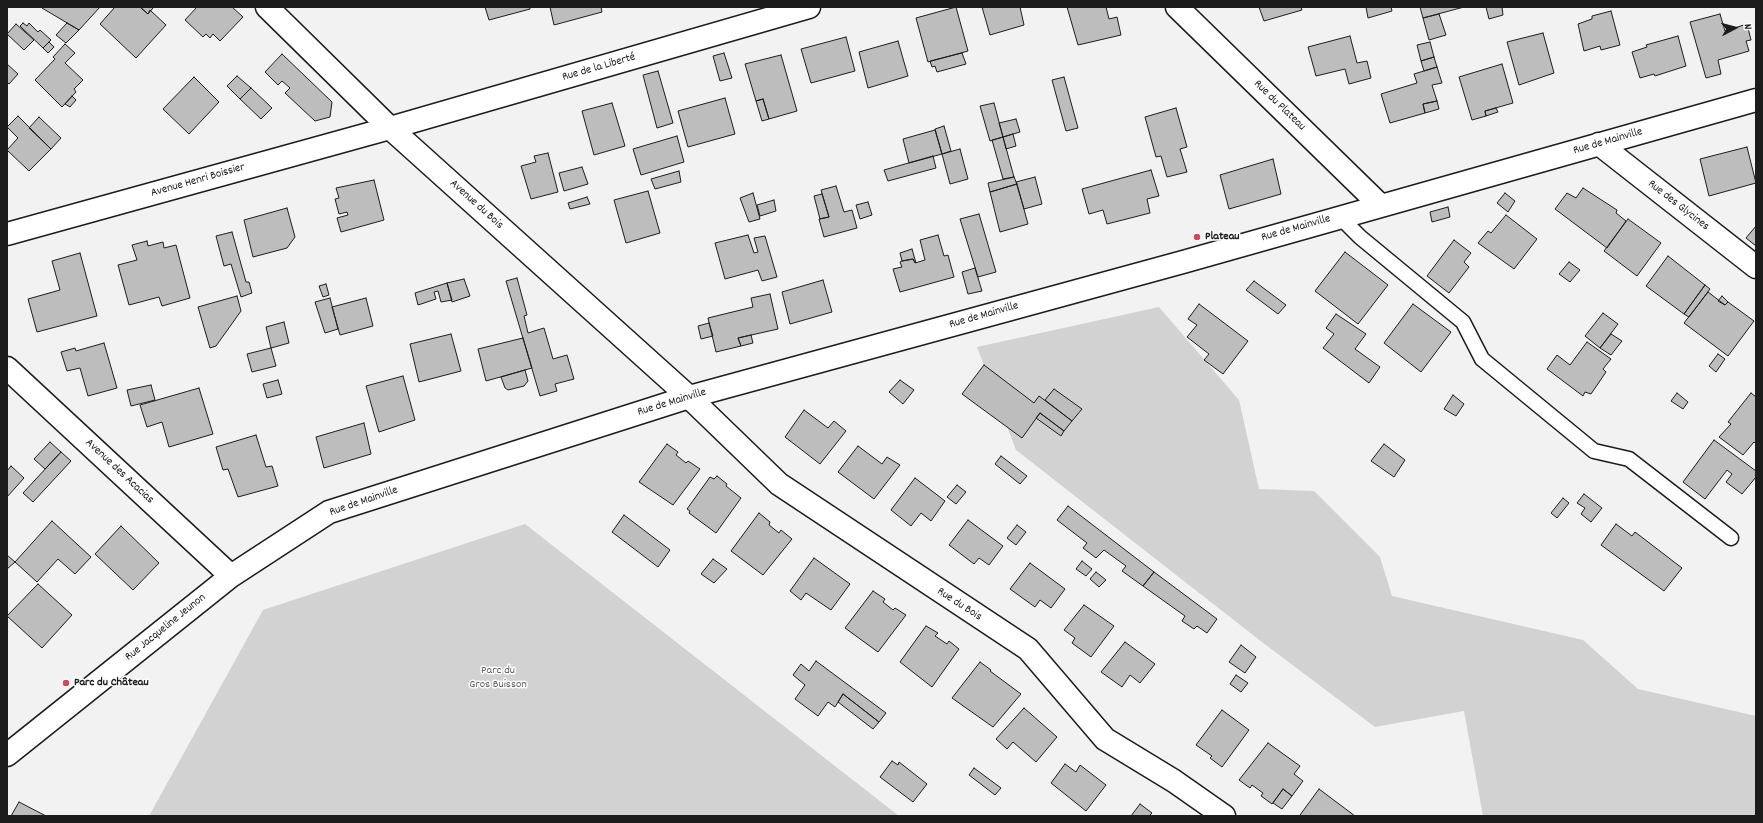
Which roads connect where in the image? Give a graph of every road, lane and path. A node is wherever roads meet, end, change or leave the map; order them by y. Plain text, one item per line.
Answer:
1 (267, 7) edge
2 (809, 7) edge
3 (1176, 7) edge
4 (1756, 100) edge
5 (390, 128) junction
6 (1599, 144) junction
7 (1380, 205) junction
8 (1340, 217) junction
9 (7, 234) edge
10 (1756, 267) edge
11 (7, 368) edge
12 (689, 397) junction
13 (1731, 538) dead end
14 (231, 576) junction
15 (7, 755) edge
16 (1224, 816) edge

1 - 5 street, Avenue du Bois
2 - 5 street, Rue de la Liberté
3 - 7 street, Rue du Plateau
4 - 6 street, Rue de Mainville
5 - 9 street, Avenue Henri Boissier
5 - 12 street, Avenue du Bois
6 - 7 street, Rue de Mainville
6 - 10 street, Rue des Glycines
7 - 8 street, Rue de Mainville
8 - 12 street, Rue de Mainville
8 - 13 lane
11 - 14 street, Avenue des Acacias
12 - 14 street, Rue de Mainville
12 - 16 street, Rue du Bois
14 - 15 street, Rue Jacqueline Jeunon

